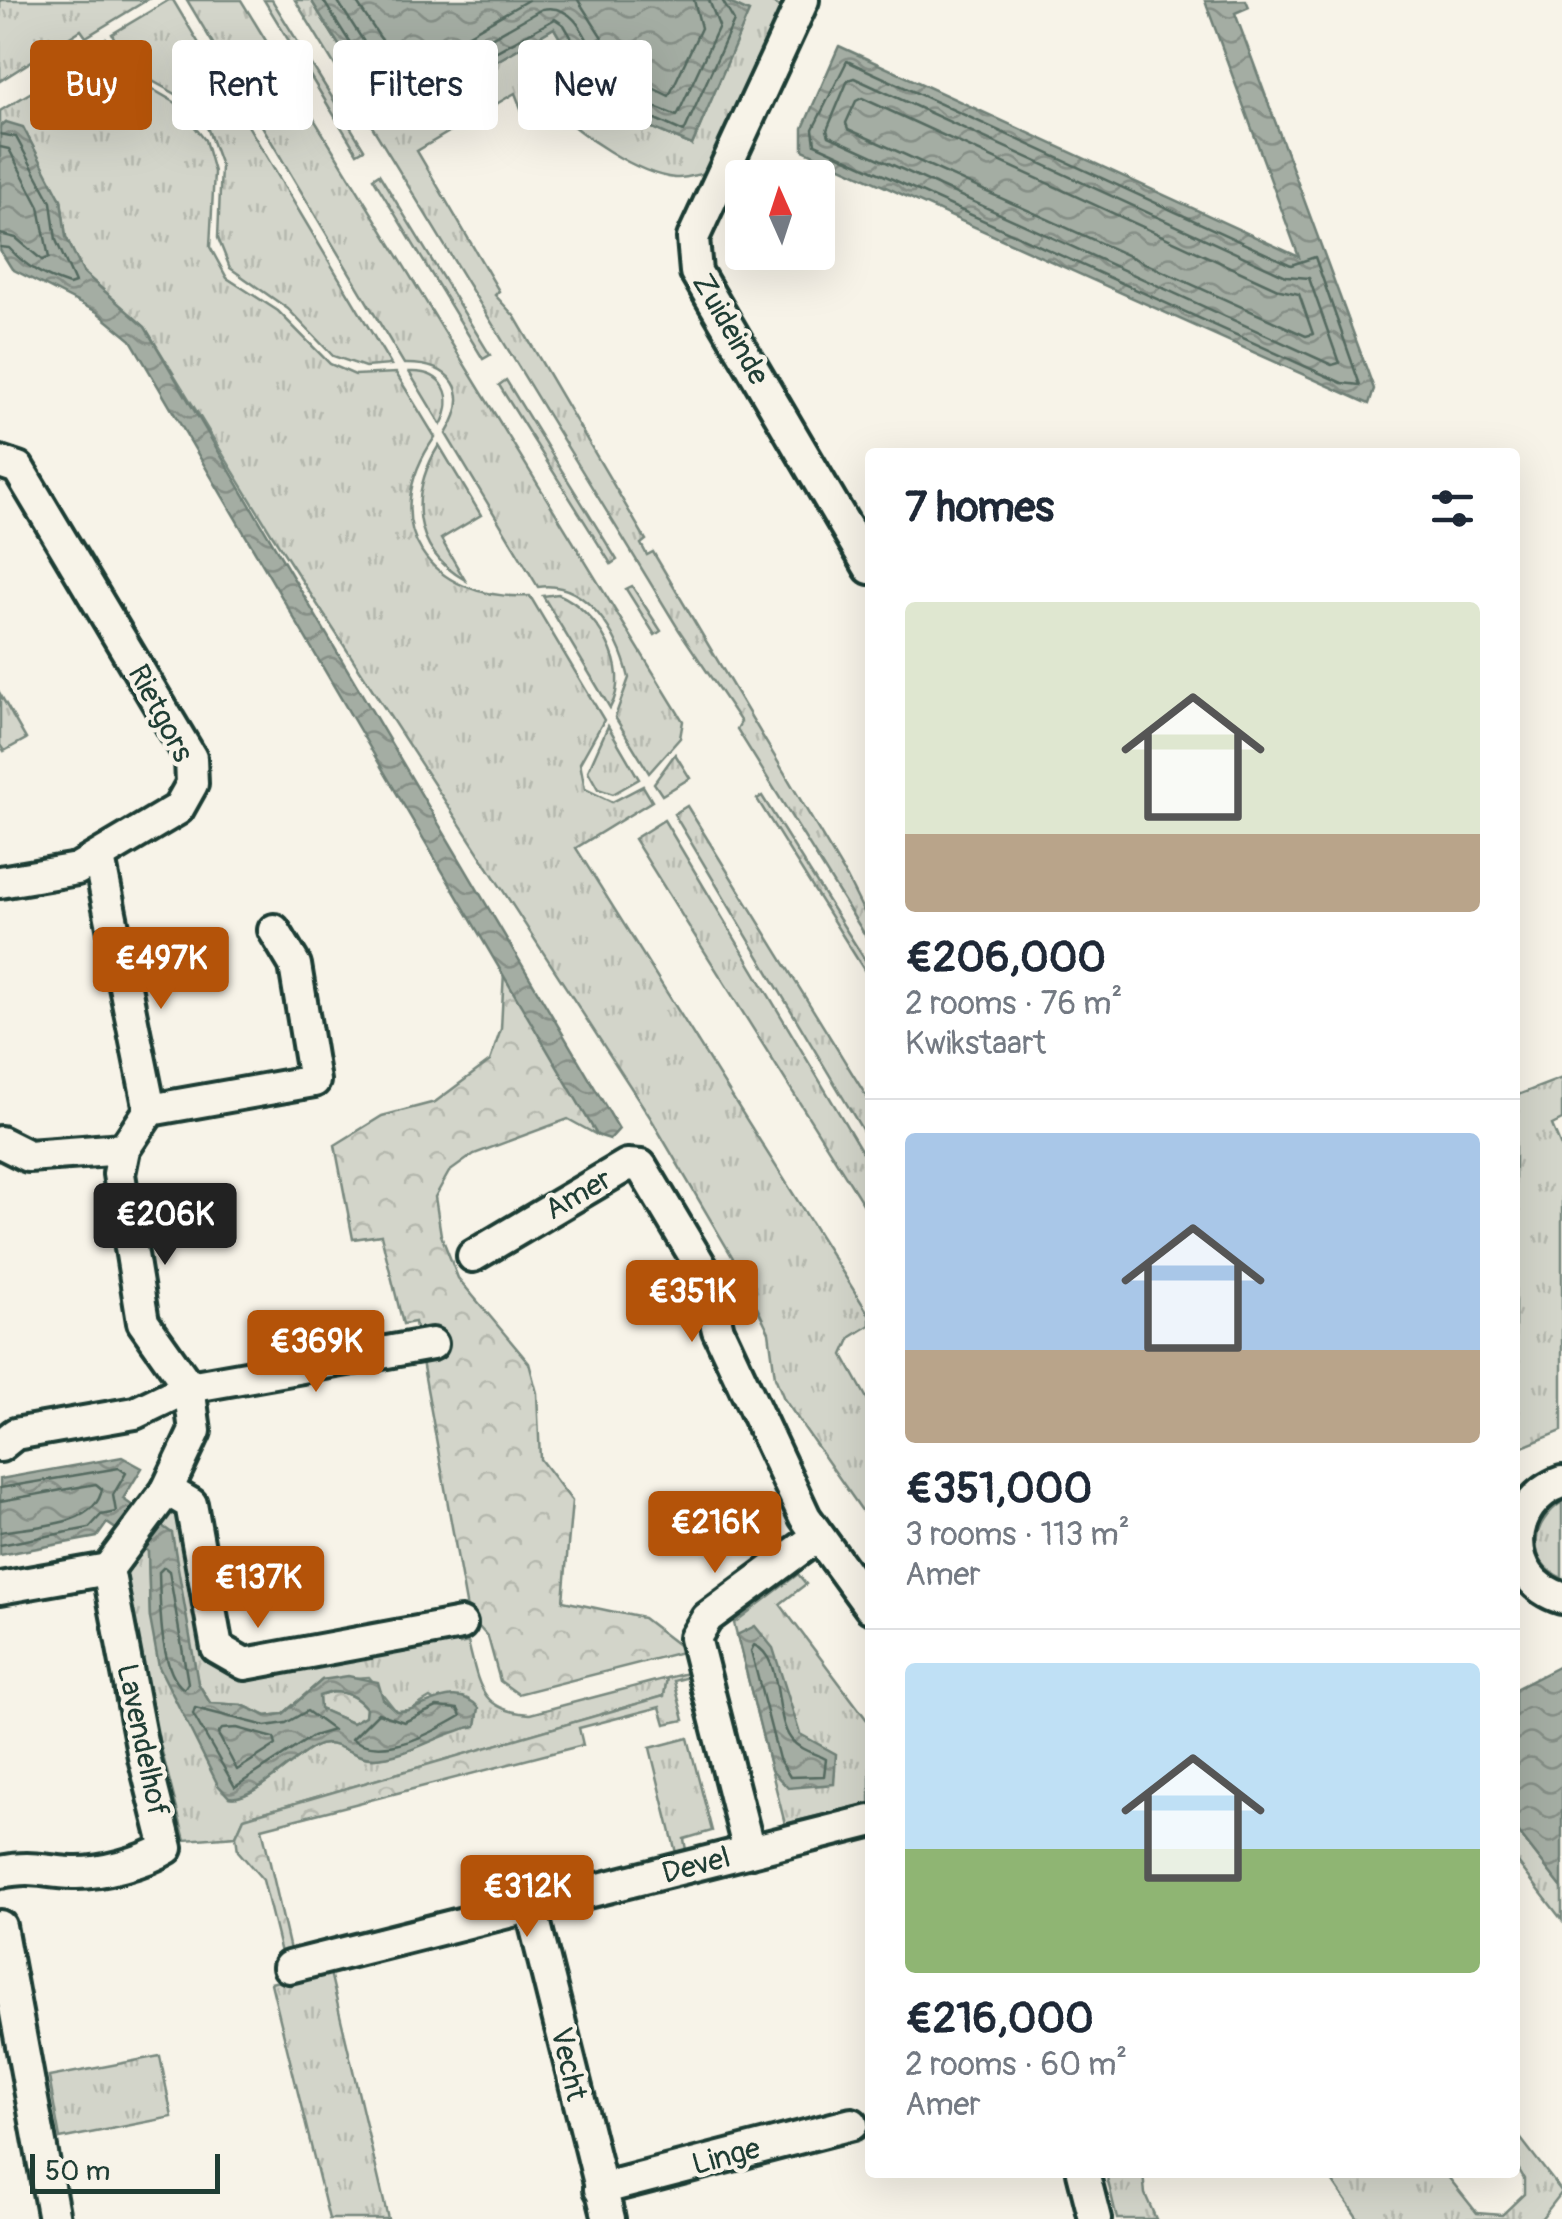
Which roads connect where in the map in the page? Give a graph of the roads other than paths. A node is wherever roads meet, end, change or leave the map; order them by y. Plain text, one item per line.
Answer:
1 (802, 0) edge
2 (0, 462) edge
3 (862, 536) edge
4 (99, 858) junction
5 (0, 882) edge
6 (274, 930) dead end
7 (150, 1110) junction
8 (0, 1142) edge
9 (124, 1149) junction
10 (473, 1256) dead end
11 (432, 1344) dead end
12 (189, 1387) junction
13 (0, 1446) edge
14 (1562, 1482) edge
15 (159, 1500) junction
16 (1520, 1513) edge
17 (818, 1536) junction
18 (1520, 1556) edge
19 (117, 1557) junction
20 (0, 1588) edge
21 (1562, 1598) edge
22 (865, 1599) edge
23 (461, 1624) dead end
24 (865, 1822) edge
25 (748, 1852) junction
26 (0, 1872) edge
27 (531, 1908) junction
28 (0, 1926) edge
29 (289, 1967) dead end
30 (852, 2124) dead end
31 (1084, 2178) edge
32 (600, 2189) junction
33 (54, 2219) edge
34 (609, 2219) edge
35 (1095, 2219) edge

1 - 3 street, Zuideinde
2 - 4 street, Rietgors
4 - 5 street, Rietgors
4 - 7 street
6 - 7 street
7 - 9 street
8 - 9 street
9 - 12 street
10 - 17 street, Amer
11 - 12 street
12 - 13 street
12 - 15 street
14 - 16 street
15 - 19 street
15 - 23 street
17 - 22 street, Amer
17 - 25 street
18 - 21 street
19 - 20 street
19 - 26 street, Lavendelhof
24 - 25 street, Devel
25 - 27 street, Devel
27 - 29 street, Devel
27 - 32 street, Vecht
28 - 33 street
30 - 32 street, Linge
31 - 35 street
32 - 34 street, Vecht

